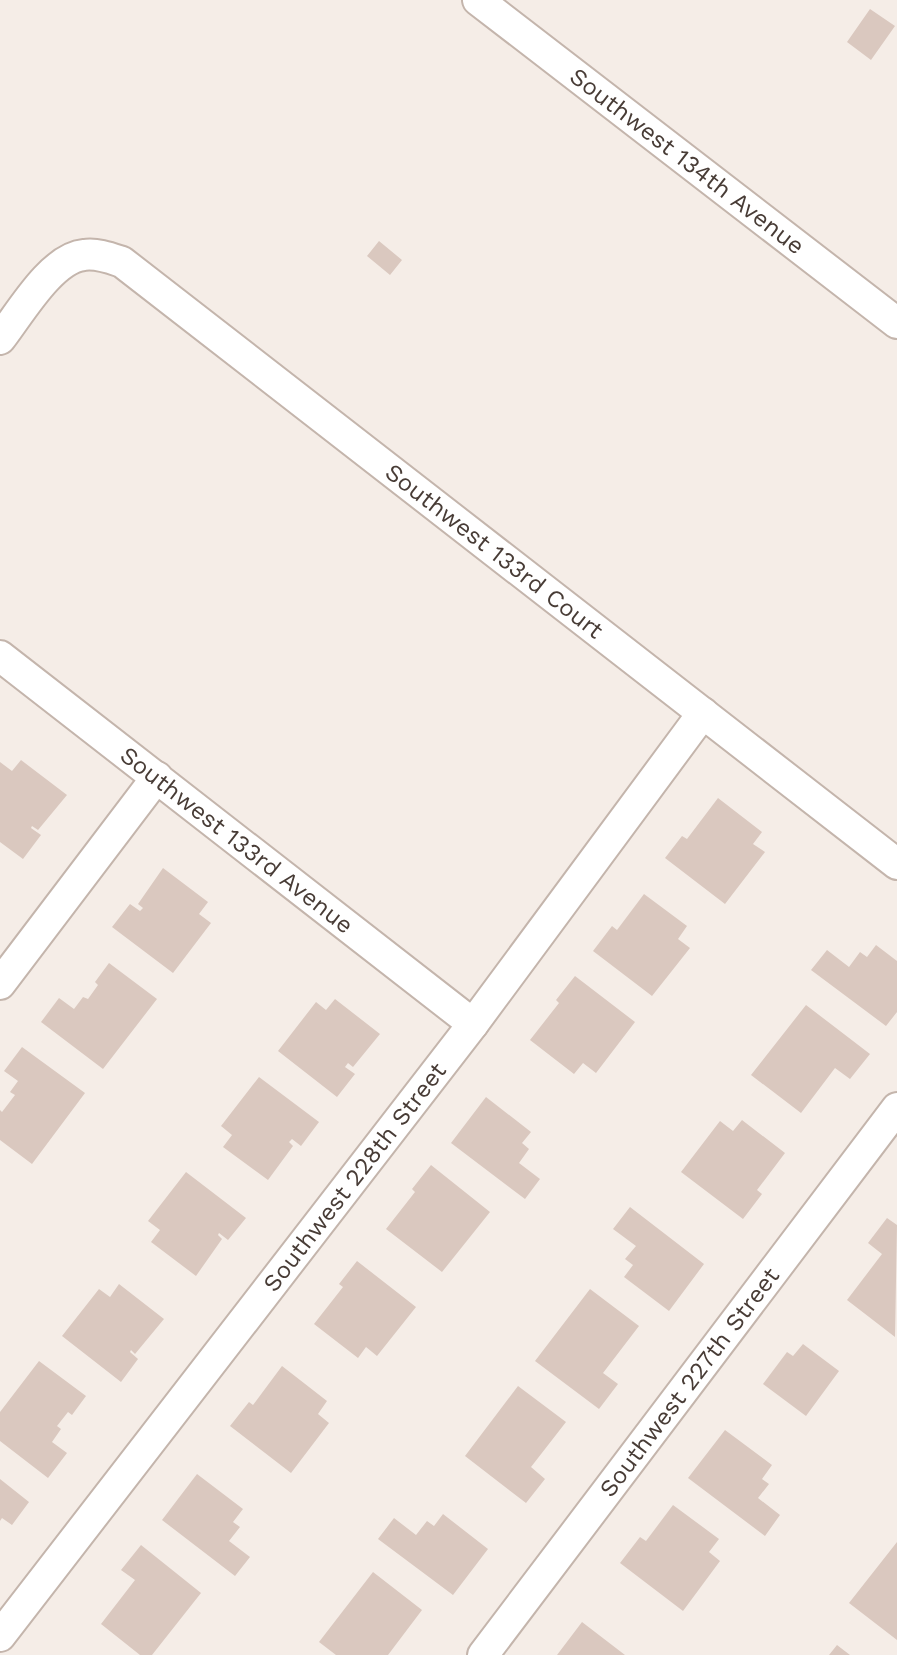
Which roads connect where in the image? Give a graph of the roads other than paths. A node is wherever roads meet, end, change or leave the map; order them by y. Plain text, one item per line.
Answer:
1 (478, 0) edge
2 (897, 323) edge
3 (0, 339) edge
4 (0, 656) edge
5 (703, 713) junction
6 (157, 777) junction
7 (897, 864) edge
8 (0, 984) edge
9 (473, 1024) junction
10 (897, 1108) edge
11 (0, 1636) edge
12 (483, 1655) edge

1 - 2 street, Southwest 134th Avenue
3 - 5 street, Southwest 133rd Court
4 - 6 street, Southwest 133rd Avenue
5 - 7 street, Southwest 133rd Court
5 - 9 street, Southwest 228th Street
6 - 8 street
6 - 9 street, Southwest 133rd Avenue
9 - 11 street, Southwest 228th Street
10 - 12 street, Southwest 227th Street

